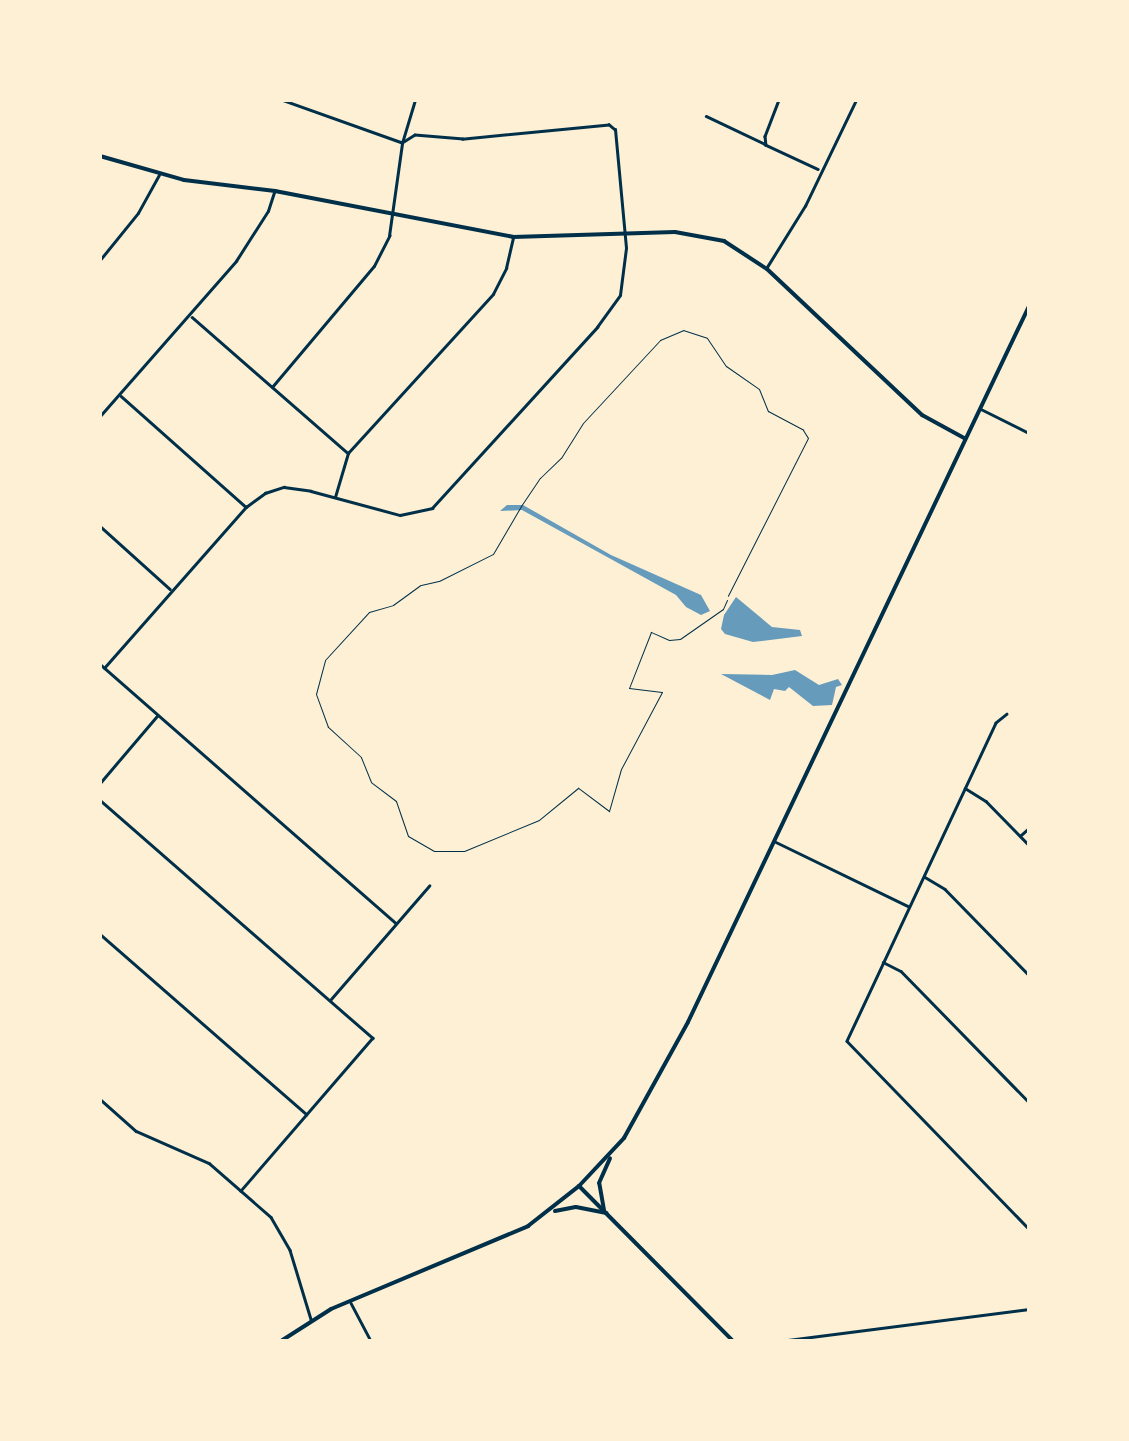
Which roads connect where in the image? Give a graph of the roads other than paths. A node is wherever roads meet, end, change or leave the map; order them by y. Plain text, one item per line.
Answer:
1 (281, 100) edge
2 (312, 100) edge
3 (415, 100) edge
4 (779, 100) edge
5 (856, 100) edge
6 (310, 110) junction
7 (706, 116) dead end
8 (402, 142) junction
9 (766, 145) junction
10 (100, 156) edge
11 (820, 170) junction
12 (160, 175) junction
13 (275, 191) junction
14 (393, 212) junction
15 (624, 235) junction
16 (513, 237) junction
17 (100, 260) edge
18 (766, 269) junction
19 (1029, 306) edge
20 (191, 316) junction
21 (272, 387) junction
22 (120, 395) junction
23 (980, 409) junction
24 (100, 416) edge
25 (1029, 434) edge
26 (964, 438) junction
27 (348, 453) junction
28 (335, 497) junction
29 (246, 507) junction
30 (100, 526) edge
31 (172, 591) junction
32 (102, 666) edge
33 (1008, 714) dead end
34 (158, 715) junction
35 (100, 782) edge
36 (965, 788) junction
37 (100, 800) edge
38 (1029, 828) edge
39 (1020, 836) junction
40 (774, 841) junction
41 (1029, 846) edge
42 (923, 876) junction
43 (428, 886) dead end
44 (908, 906) junction
45 (396, 923) junction
46 (100, 934) edge
47 (882, 962) junction
48 (1029, 974) edge
49 (330, 1000) junction
50 (100, 1099) edge
51 (1029, 1102) edge
52 (308, 1116) junction
53 (613, 1152) junction
54 (580, 1186) junction
55 (241, 1191) junction
56 (605, 1211) junction
57 (550, 1212) junction
58 (1029, 1230) edge
59 (350, 1300) junction
60 (1029, 1309) edge
61 (311, 1319) junction
62 (281, 1341) edge
63 (372, 1341) edge
64 (732, 1341) edge
65 (780, 1341) edge

1 - 6 street
2 - 6 street
3 - 8 street
4 - 9 street
5 - 11 street
6 - 8 street
7 - 9 street
8 - 14 street
8 - 15 street
9 - 11 street
10 - 12 main road
11 - 18 street
12 - 13 main road
12 - 17 street
13 - 14 main road
13 - 20 street
14 - 16 main road
14 - 21 street
15 - 16 main road
15 - 18 main road
15 - 28 street
16 - 27 street
18 - 26 main road
19 - 23 main road
20 - 21 street
20 - 22 street
21 - 27 street
22 - 24 street
22 - 29 street
23 - 25 street
23 - 26 main road
26 - 40 main road
27 - 28 street
28 - 29 street
29 - 31 street
30 - 31 street
31 - 32 street
32 - 34 street
33 - 36 street
34 - 35 street
34 - 45 street
36 - 39 street
36 - 42 street
37 - 49 street
38 - 39 street
39 - 41 street
40 - 44 street
40 - 53 main road
42 - 44 street
42 - 48 street
43 - 45 street
44 - 47 street
45 - 49 street
46 - 52 street
47 - 51 street
47 - 58 street
49 - 52 street
50 - 55 street
52 - 55 street
53 - 54 main road
53 - 56 main road
54 - 56 main road
54 - 57 main road
55 - 61 street
56 - 57 main road
56 - 64 main road
57 - 59 main road
59 - 61 main road
59 - 63 street
60 - 65 street
61 - 62 main road

